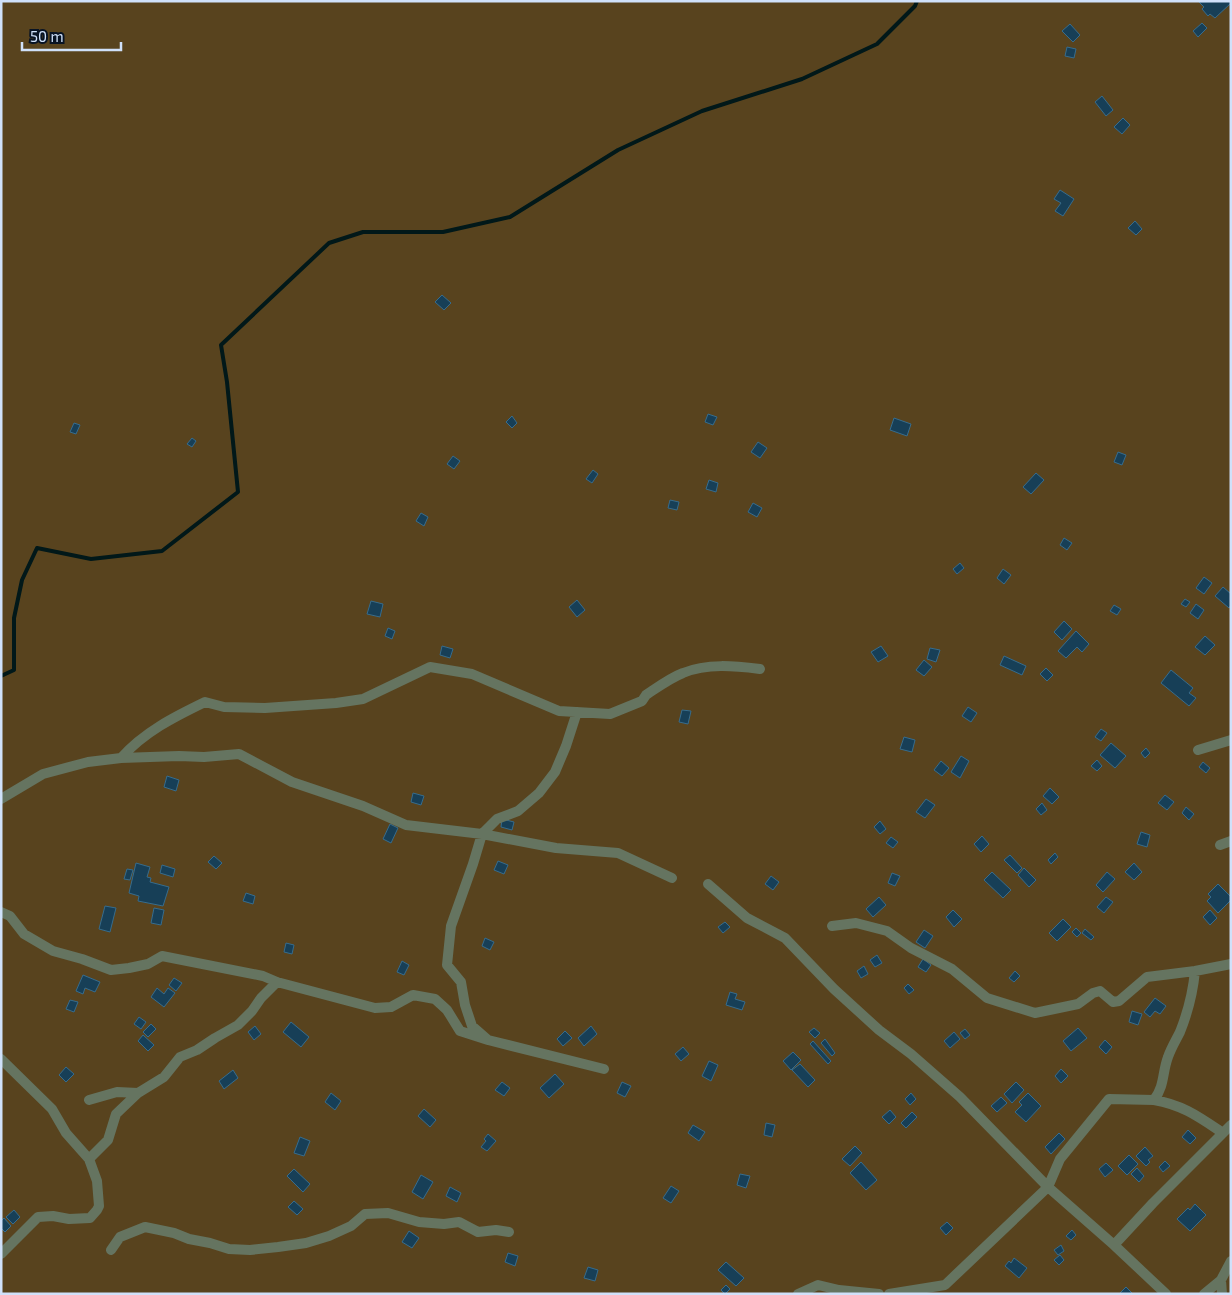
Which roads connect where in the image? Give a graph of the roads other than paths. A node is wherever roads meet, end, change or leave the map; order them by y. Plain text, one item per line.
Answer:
1 (760, 669) dead end
2 (577, 712) junction
3 (1231, 740) edge
4 (1198, 750) dead end
5 (121, 758) junction
6 (1, 799) edge
7 (482, 834) junction
8 (1231, 842) edge
9 (1220, 846) dead end
10 (672, 878) dead end
11 (708, 884) dead end
12 (1, 912) edge
13 (832, 926) dead end
14 (1231, 964) edge
15 (1195, 971) junction
16 (277, 982) junction
17 (488, 1040) junction
18 (1, 1059) edge
19 (604, 1069) dead end
20 (138, 1093) junction
21 (89, 1100) dead end
22 (1154, 1100) junction
23 (1228, 1130) edge
24 (89, 1159) junction
25 (1048, 1188) junction
26 (509, 1232) dead end
27 (1114, 1245) junction
28 (111, 1250) dead end
29 (1, 1254) edge
30 (1231, 1262) edge
31 (1221, 1280) junction
32 (798, 1294) edge
33 (879, 1294) edge
34 (889, 1294) edge
35 (1166, 1294) edge
36 (1204, 1294) edge
37 (1222, 1294) edge

1 - 2 street
2 - 5 street
2 - 7 street
3 - 4 street
5 - 6 street
5 - 7 street
7 - 10 street
7 - 17 street
8 - 9 street
11 - 25 street
12 - 16 street
13 - 15 street
14 - 15 street
15 - 22 street
16 - 17 street
16 - 20 street
17 - 19 street
18 - 24 street
20 - 21 street
20 - 24 street
22 - 23 street
22 - 25 street
23 - 27 street
24 - 29 street
25 - 27 street
25 - 34 street
26 - 28 street
27 - 35 street
30 - 31 street
31 - 36 street
31 - 37 street
32 - 33 street

